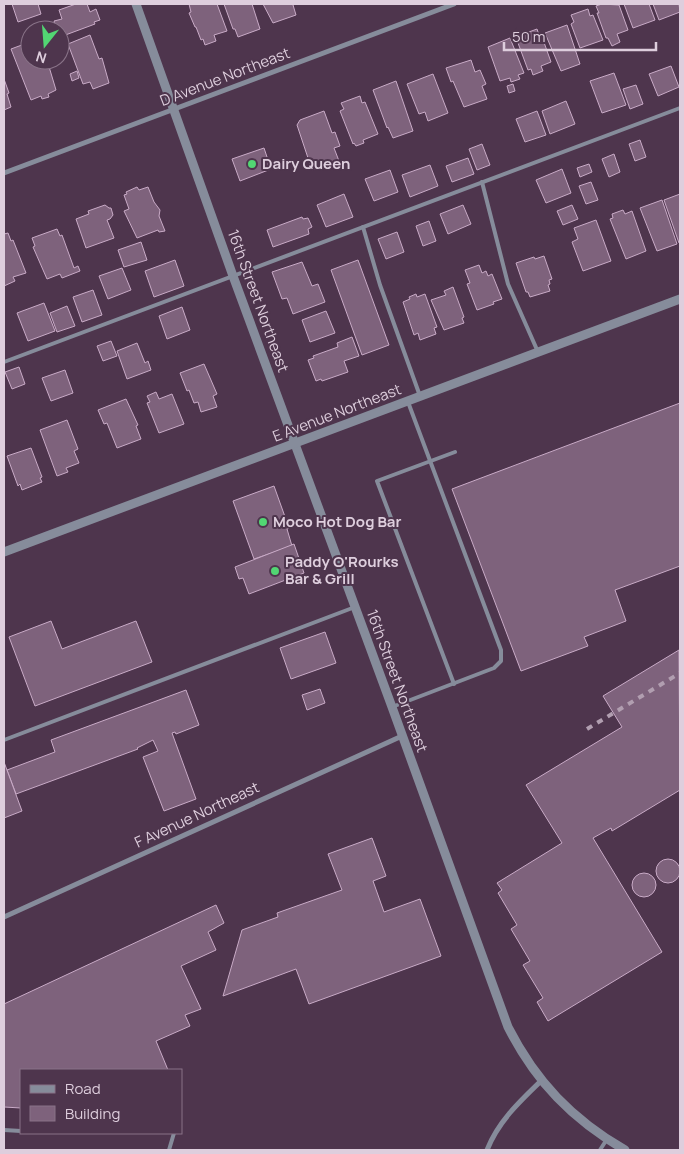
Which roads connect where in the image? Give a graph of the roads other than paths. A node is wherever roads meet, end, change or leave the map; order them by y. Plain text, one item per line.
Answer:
1 (136, 4) edge
2 (454, 4) edge
3 (680, 108) edge
4 (174, 109) junction
5 (4, 172) edge
6 (482, 182) junction
7 (363, 227) junction
8 (233, 276) junction
9 (680, 299) edge
10 (538, 352) junction
11 (4, 362) edge
12 (420, 396) junction
13 (408, 401) junction
14 (296, 443) junction
15 (455, 452) dead end
16 (430, 461) junction
17 (4, 552) edge
18 (355, 607) junction
19 (454, 684) junction
20 (392, 707) junction
21 (402, 736) junction
22 (4, 740) edge
23 (4, 917) edge
24 (541, 1081) junction
25 (4, 1130) edge
26 (20, 1130) edge
27 (174, 1134) edge
28 (607, 1139) junction
29 (169, 1150) edge
30 (487, 1150) edge
31 (600, 1150) edge
32 (625, 1150) edge

1 - 4 street, 16th Street Northeast
2 - 4 street, D Avenue Northeast
3 - 6 lane
4 - 5 street, D Avenue Northeast
4 - 8 street, 16th Street Northeast
6 - 7 lane
6 - 10 lane
7 - 8 lane
7 - 12 lane
8 - 11 lane
8 - 14 street, 16th Street Northeast
9 - 10 street, E Avenue Northeast
10 - 12 street, E Avenue Northeast
12 - 13 street, E Avenue Northeast
13 - 14 street, E Avenue Northeast
13 - 16 lane
14 - 17 street, E Avenue Northeast
14 - 18 street, 16th Street Northeast
15 - 16 lane
16 - 19 lane
16 - 19 lane
18 - 20 street, 16th Street Northeast
18 - 22 lane
19 - 20 lane
20 - 21 street, 16th Street Northeast
21 - 23 street, F Avenue Northeast
21 - 24 street, 16th Street Northeast
24 - 28 street, 16th Street Northeast
24 - 30 street
25 - 26 lane
27 - 29 lane
28 - 31 lane
28 - 32 street, 16th Street Northeast

